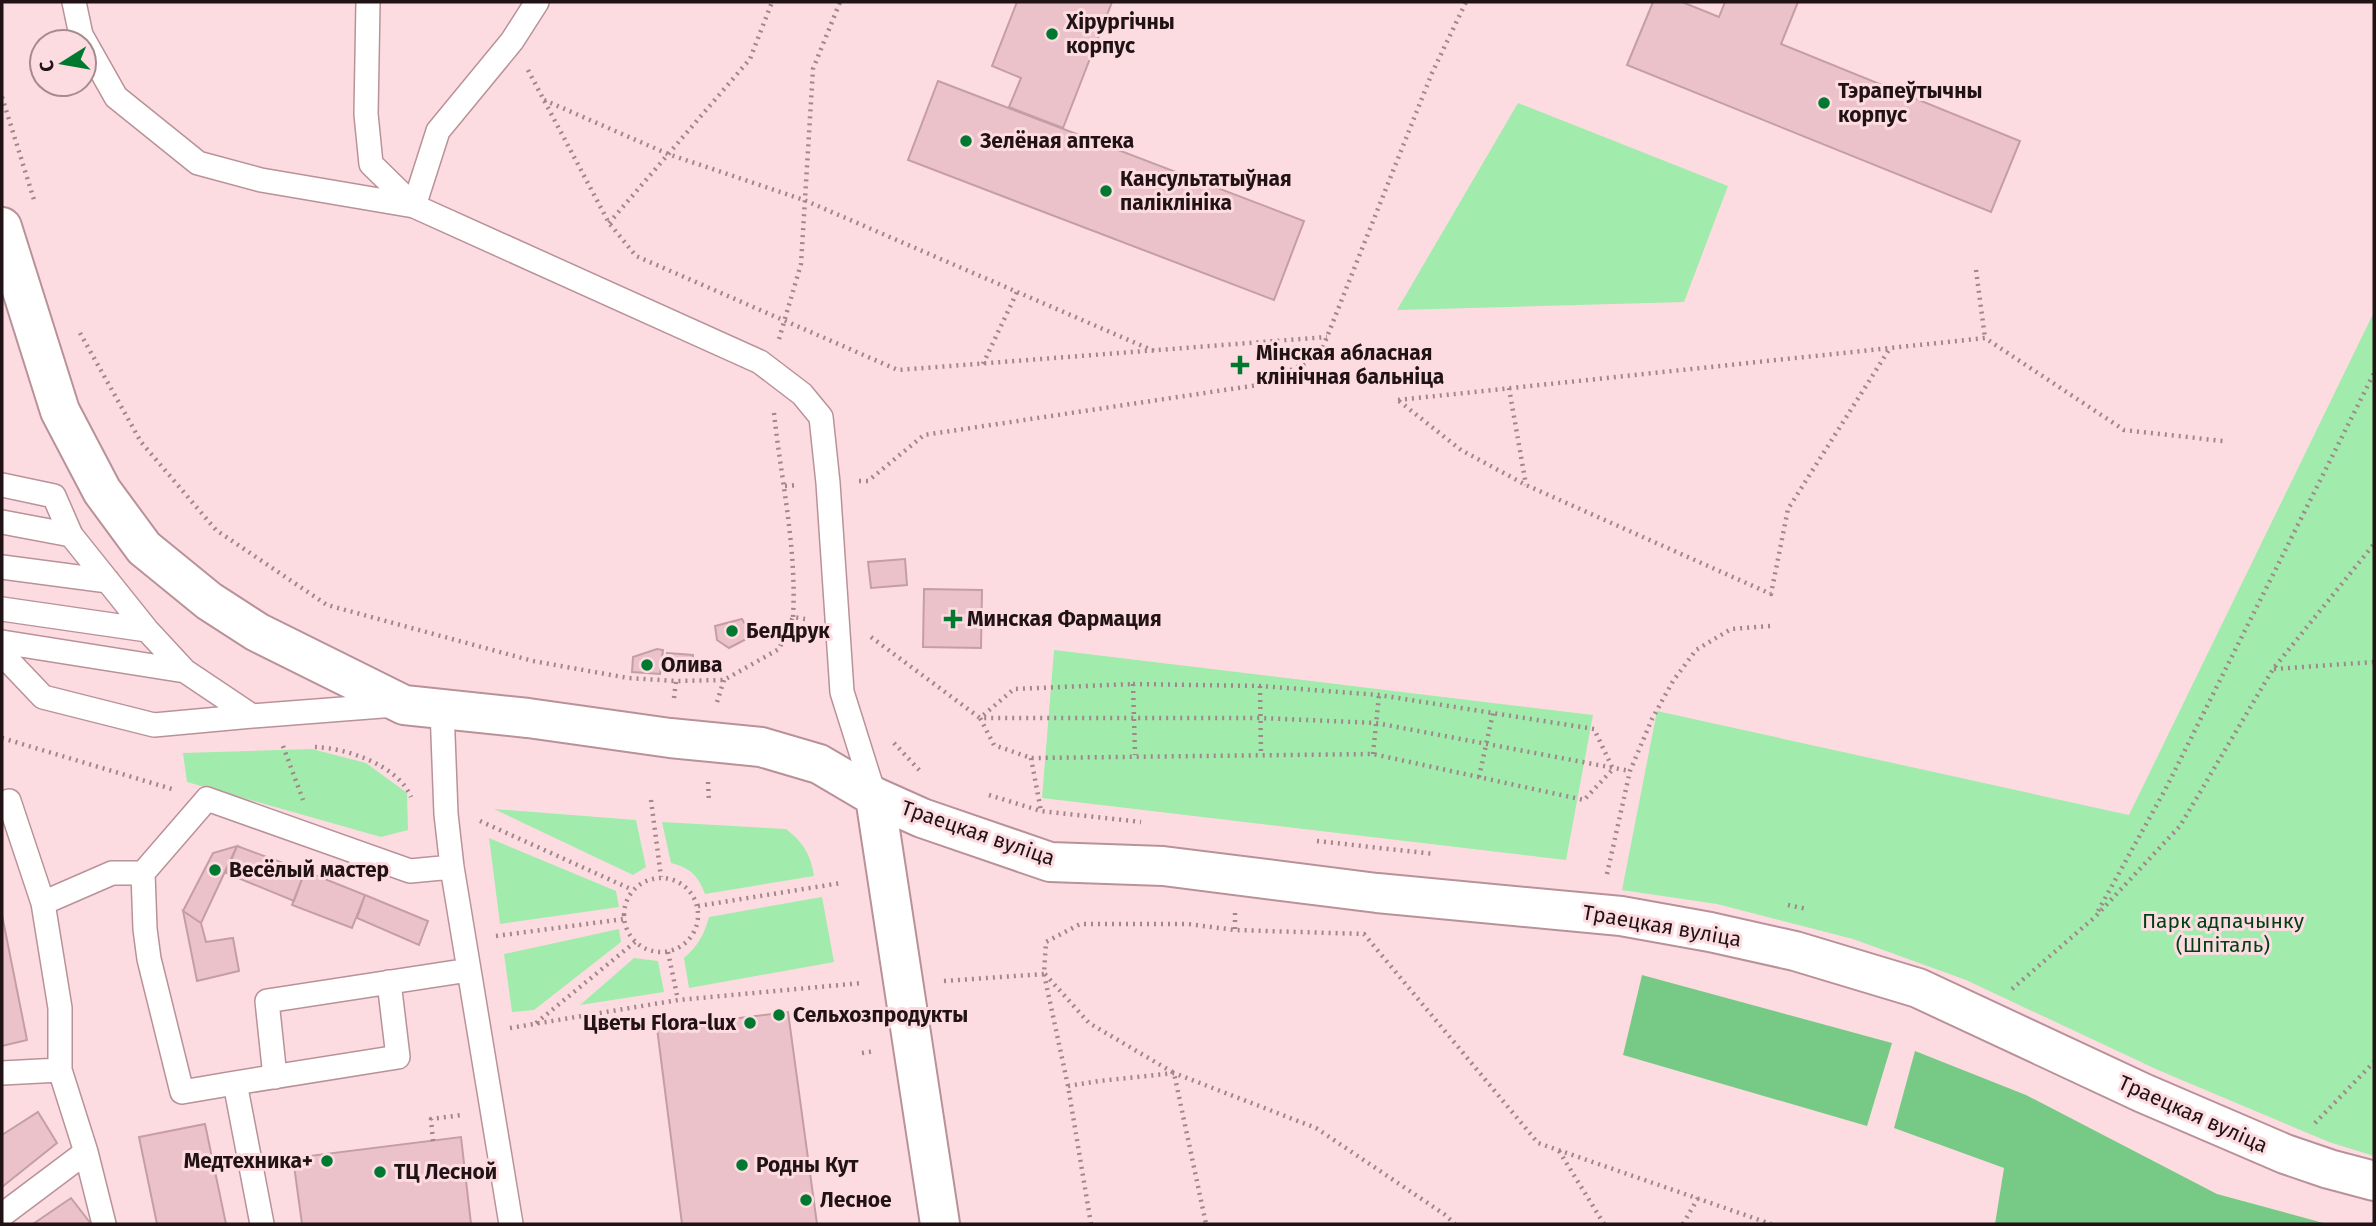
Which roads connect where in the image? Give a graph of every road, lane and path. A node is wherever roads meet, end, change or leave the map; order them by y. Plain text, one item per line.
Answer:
1 (74, 2) edge
2 (368, 2) edge
3 (537, 2) edge
4 (772, 2) edge
5 (839, 2) edge
6 (1466, 2) edge
7 (512, 41) junction
8 (2, 97) edge
9 (544, 100) junction
10 (668, 154) junction
11 (804, 200) junction
12 (414, 206) junction
13 (37, 211) dead end
14 (609, 223) junction
15 (2, 229) edge
16 (1976, 270) dead end
17 (1017, 292) junction
18 (785, 320) junction
19 (75, 324) dead end
20 (1327, 337) junction
21 (1985, 338) junction
22 (1891, 348) junction
23 (1155, 352) junction
24 (984, 364) junction
25 (770, 371) junction
26 (2374, 373) edge
27 (1509, 388) junction
28 (2223, 441) dead end
29 (828, 483) junction
30 (2, 485) edge
31 (1526, 485) junction
32 (2, 522) edge
33 (71, 534) junction
34 (2374, 544) edge
35 (2, 566) edge
36 (108, 581) junction
37 (2, 609) edge
38 (793, 617) junction
39 (838, 625) junction
40 (1770, 626) dead end
41 (147, 630) junction
42 (2, 642) edge
43 (2, 654) edge
44 (2374, 662) edge
45 (2273, 669) junction
46 (185, 671) junction
47 (1133, 684) junction
48 (1260, 686) junction
49 (1379, 695) junction
50 (404, 705) junction
51 (442, 709) junction
52 (1493, 713) junction
53 (252, 716) junction
54 (1135, 717) junction
55 (980, 718) junction
56 (1261, 718) junction
57 (1376, 723) junction
58 (2, 738) edge
59 (1486, 744) junction
60 (282, 745) dead end
61 (293, 745) dead end
62 (304, 746) dead end
63 (1261, 754) junction
64 (1373, 754) junction
65 (1135, 755) junction
66 (1031, 758) junction
67 (1613, 769) junction
68 (1630, 771) junction
69 (1479, 777) junction
70 (875, 797) junction
71 (207, 799) junction
72 (651, 800) dead end
73 (9, 801) dead end
74 (1041, 811) dead end
75 (446, 814) junction
76 (452, 867) junction
77 (143, 873) junction
78 (1606, 874) dead end
79 (662, 877) junction
80 (841, 883) dead end
81 (633, 890) junction
82 (43, 903) junction
83 (698, 906) junction
84 (2095, 917) junction
85 (624, 919) junction
86 (464, 940) junction
87 (635, 942) junction
88 (668, 952) junction
89 (469, 970) junction
90 (1044, 974) junction
91 (942, 981) dead end
92 (389, 982) junction
93 (853, 982) dead end
94 (678, 1000) junction
95 (1980, 1017) junction
96 (536, 1023) junction
97 (507, 1028) dead end
98 (2374, 1062) edge
99 (60, 1070) junction
100 (2, 1073) edge
101 (1174, 1073) junction
102 (275, 1077) junction
103 (235, 1083) junction
104 (1068, 1086) junction
105 (466, 1115) dead end
106 (433, 1141) dead end
107 (1558, 1150) junction
108 (86, 1152) junction
109 (2285, 1154) junction
110 (2374, 1181) edge
111 (1699, 1198) junction
112 (2, 1214) edge
113 (1756, 1221) edge
114 (104, 1224) edge
115 (262, 1224) edge
116 (511, 1224) edge
117 (940, 1224) edge
118 (1091, 1224) edge
119 (1206, 1224) edge
120 (1452, 1224) edge
121 (1604, 1224) edge
122 (1683, 1224) edge
123 (1771, 1224) edge

1 - 12 lane
2 - 12 lane
3 - 7 lane
4 - 10 path
5 - 11 path
6 - 20 path
7 - 9 path
7 - 12 lane
8 - 13 path
9 - 10 path
9 - 14 path
10 - 11 path
10 - 14 path
11 - 17 path
11 - 18 path
12 - 25 lane
14 - 18 path
15 - 50 street
16 - 21 path
17 - 23 path
17 - 24 path
18 - 24 path
18 - 25 path
19 - 38 path
20 - 23 path
20 - 29 path
21 - 22 path
21 - 28 path
22 - 27 path
22 - 31 path
23 - 24 path
25 - 29 lane
25 - 38 path
26 - 84 path
27 - 31 path
27 - 31 path
29 - 39 lane
30 - 33 lane
32 - 33 lane
33 - 36 lane
34 - 45 path
35 - 36 lane
36 - 41 lane
37 - 41 lane
38 - 39 path
39 - 55 path
39 - 70 lane
40 - 68 path
41 - 46 lane
42 - 46 lane
43 - 53 lane
44 - 45 path
45 - 84 path
46 - 53 lane
47 - 48 path
47 - 54 path
47 - 55 path
48 - 49 path
48 - 56 path
49 - 52 path
49 - 57 path
50 - 51 street, Траецкая вуліца
50 - 53 lane
51 - 70 street, Траецкая вуліца
51 - 75 lane
52 - 59 path
52 - 67 path
54 - 55 path
54 - 56 path
54 - 65 path
55 - 66 path
56 - 57 path
56 - 63 path
57 - 59 path
57 - 64 path
58 - 71 path
59 - 67 path
59 - 69 path
60 - 61 path
62 - 75 path
63 - 64 path
63 - 65 path
64 - 69 path
65 - 66 path
66 - 74 path
67 - 68 path
67 - 69 path
68 - 78 path
70 - 95 street, Траецкая вуліца
70 - 117 street
71 - 76 lane
71 - 77 lane
72 - 79 path
73 - 82 lane
75 - 76 lane
75 - 81 path
76 - 86 lane
77 - 82 lane
77 - 103 lane
79 - 81 path
79 - 83 path
80 - 83 path
81 - 85 path
82 - 99 lane
83 - 88 path
84 - 95 path
85 - 86 path
85 - 87 path
86 - 89 lane
87 - 88 path
87 - 96 path
88 - 94 path
89 - 92 lane
89 - 116 lane
90 - 91 path
90 - 101 path
90 - 104 path
90 - 107 path
92 - 102 lane
92 - 102 lane
93 - 94 path
94 - 96 path
95 - 109 street, Траецкая вуліца
96 - 97 path
98 - 109 path
99 - 100 lane
99 - 108 lane
101 - 104 path
101 - 119 path
101 - 120 path
102 - 103 lane
103 - 115 lane
104 - 118 path
105 - 106 path
107 - 111 path
107 - 121 path
108 - 112 lane
108 - 114 lane
109 - 110 street, Траецкая вуліца
111 - 113 path
111 - 122 path
113 - 123 path

